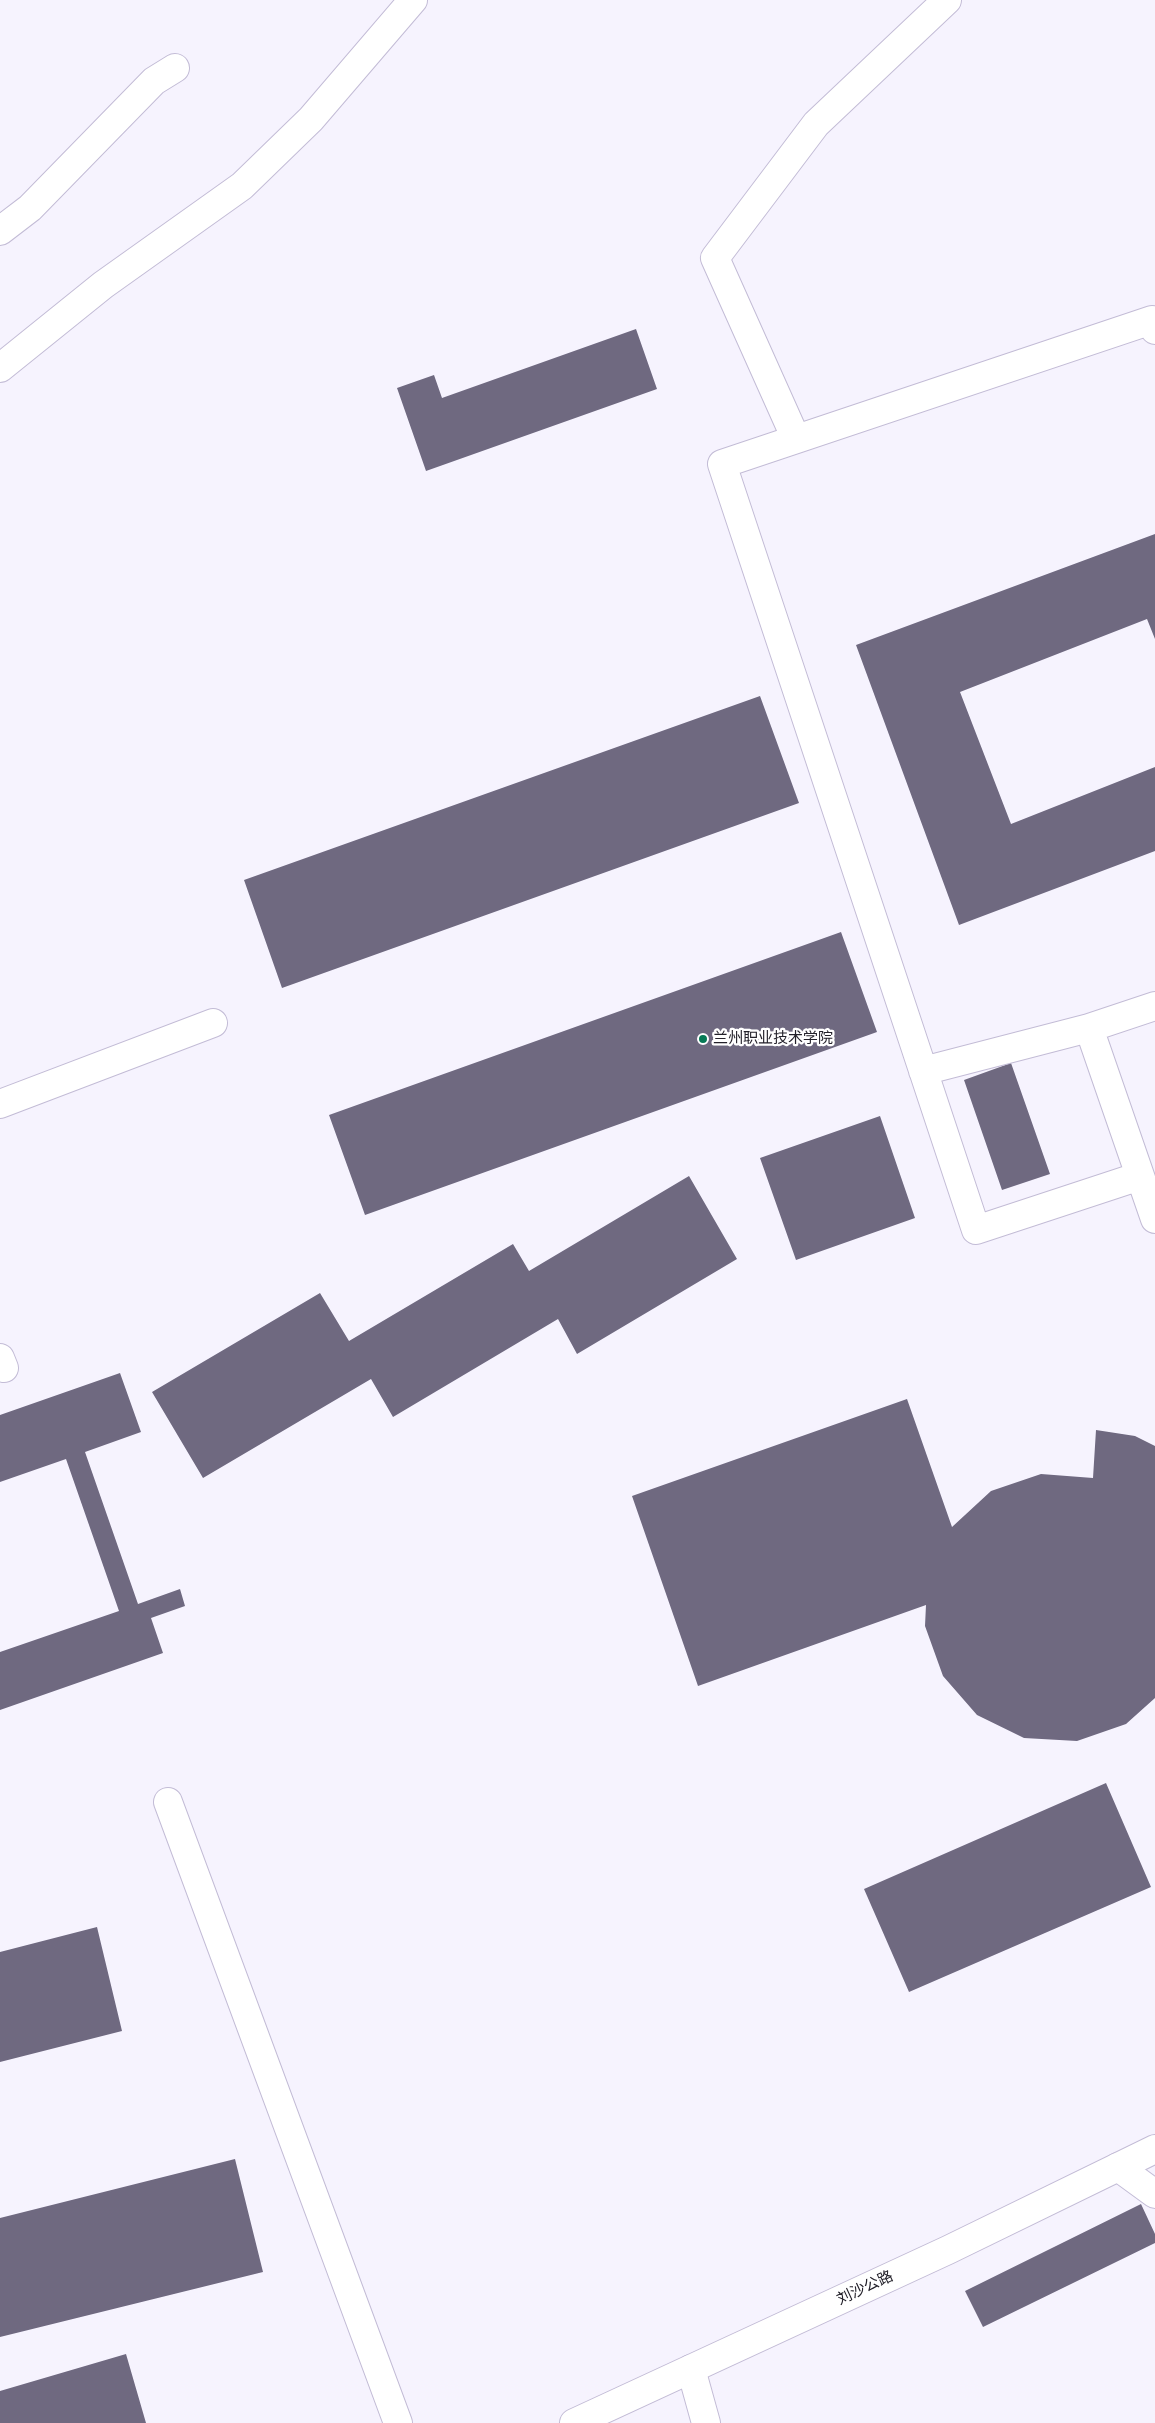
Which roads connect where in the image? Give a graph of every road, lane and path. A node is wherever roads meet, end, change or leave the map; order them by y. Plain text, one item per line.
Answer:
1 (413, 0) edge
2 (947, 0) edge
3 (174, 68) dead end
4 (0, 231) edge
5 (1155, 330) edge
6 (0, 368) edge
7 (796, 439) junction
8 (1155, 1006) edge
9 (212, 1023) dead end
10 (1089, 1028) junction
11 (923, 1071) junction
12 (0, 1104) edge
13 (1140, 1176) junction
14 (1155, 1219) edge
15 (168, 1802) dead end
16 (1155, 2149) edge
17 (1118, 2167) junction
18 (1155, 2194) edge
19 (691, 2369) junction
20 (398, 2423) edge
21 (574, 2423) edge
22 (706, 2423) edge

1 - 6 street
2 - 7 street
3 - 4 street
5 - 7 street
7 - 11 street
8 - 10 street
9 - 12 street
10 - 11 street
10 - 13 street
11 - 13 street
13 - 14 street
15 - 20 street
16 - 17 street, 刘沙公路
17 - 18 street
17 - 19 street, 刘沙公路
19 - 21 street, 刘沙公路
19 - 22 street

